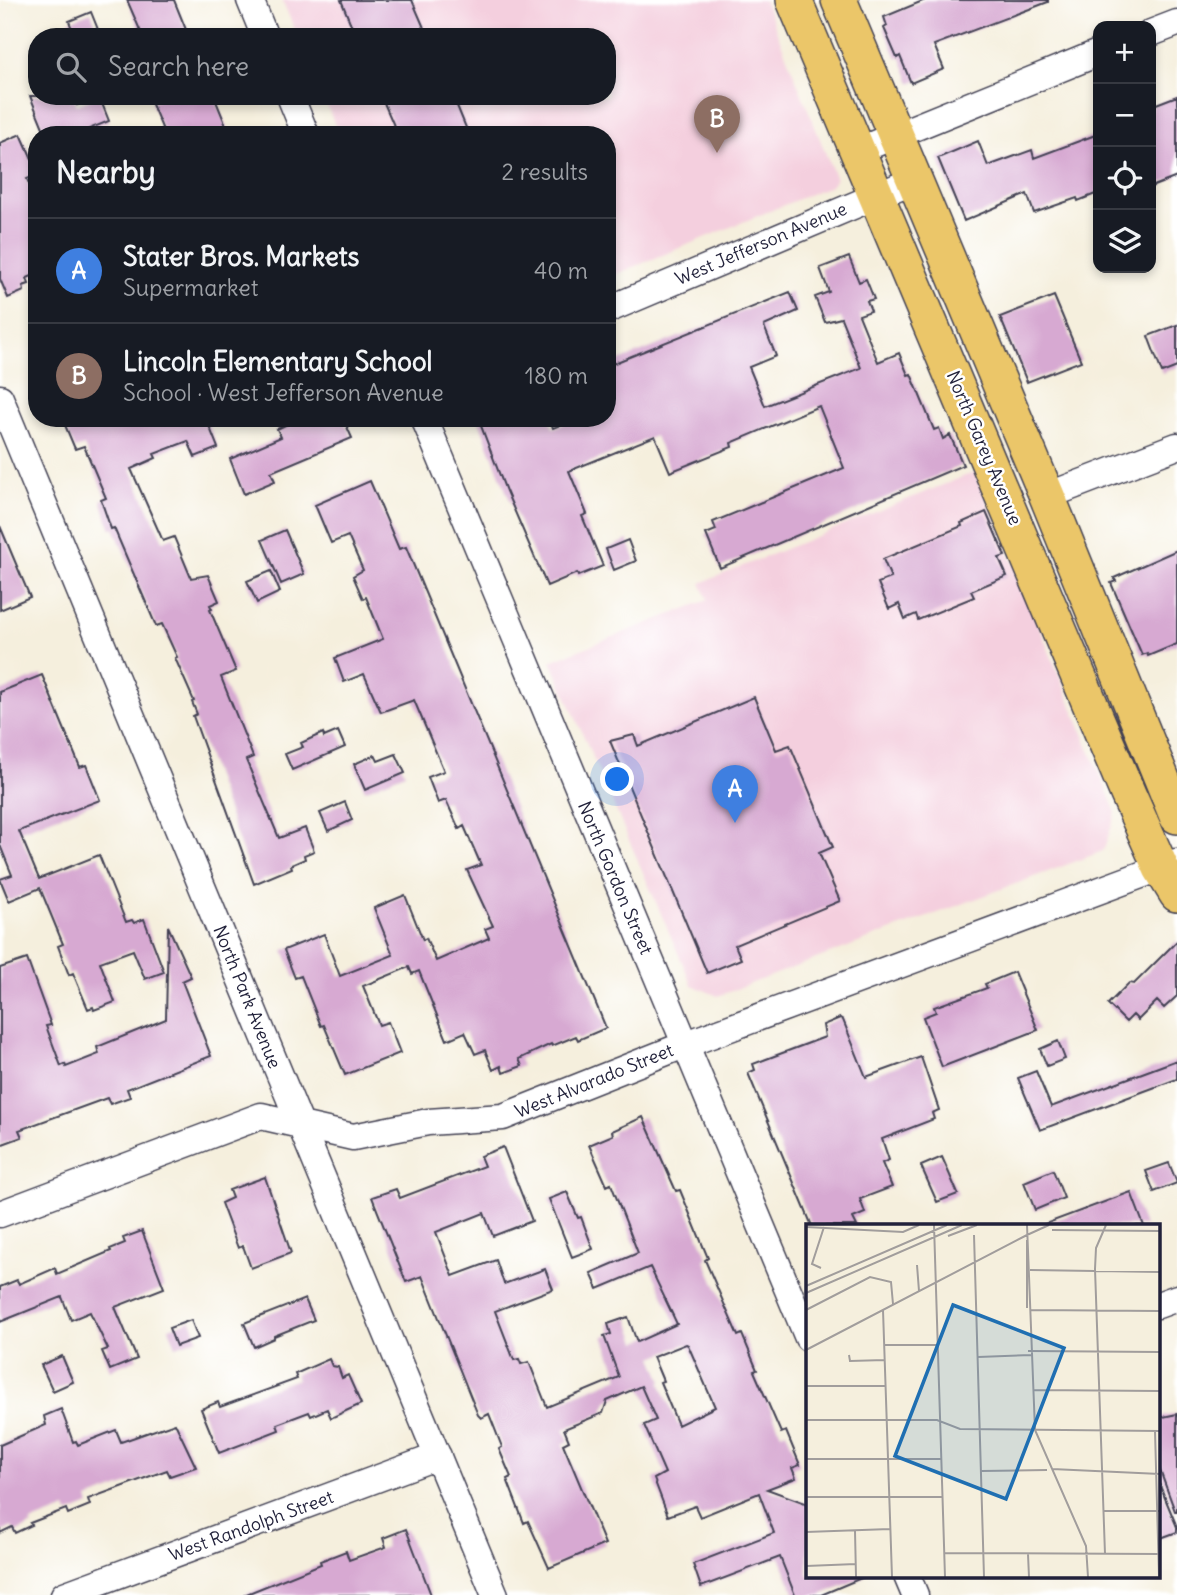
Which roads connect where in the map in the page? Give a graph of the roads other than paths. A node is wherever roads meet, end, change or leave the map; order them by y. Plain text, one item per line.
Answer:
1 (250, 0) edge
2 (794, 0) edge
3 (839, 0) edge
4 (1177, 23) edge
5 (261, 28) edge
6 (1156, 31) edge
7 (1093, 55) edge
8 (294, 105) edge
9 (302, 126) edge
10 (895, 136) junction
11 (857, 151) junction
12 (914, 180) junction
13 (875, 196) junction
14 (616, 306) edge
15 (3, 412) edge
16 (428, 427) edge
17 (1177, 446) edge
18 (1046, 496) junction
19 (1177, 816) edge
20 (1172, 875) edge
21 (684, 1045) junction
22 (300, 1125) junction
23 (0, 1214) edge
24 (1177, 1298) edge
25 (1160, 1304) edge
26 (806, 1333) edge
27 (438, 1456) junction
28 (908, 1578) edge
29 (64, 1595) edge
30 (495, 1595) edge
31 (915, 1595) edge

1 - 5 street
2 - 11 main road, North Garey Avenue
3 - 10 main road
4 - 6 street
7 - 10 street
8 - 9 street
10 - 11 street
10 - 12 main road
11 - 13 main road, North Garey Avenue
12 - 13 street, West Jefferson Avenue
12 - 18 main road
13 - 14 street, West Jefferson Avenue
13 - 20 main road, North Garey Avenue
15 - 22 street, North Park Avenue
16 - 21 street, North Gordon Street
17 - 18 street
18 - 19 main road
20 - 21 street, West Alvarado Street
21 - 22 street, West Alvarado Street
21 - 26 street, North Gordon Street
22 - 23 street, West Alvarado Street
22 - 27 street, North Park Avenue
24 - 25 street
27 - 29 street, West Randolph Street
27 - 30 street, North Park Avenue
28 - 31 street

